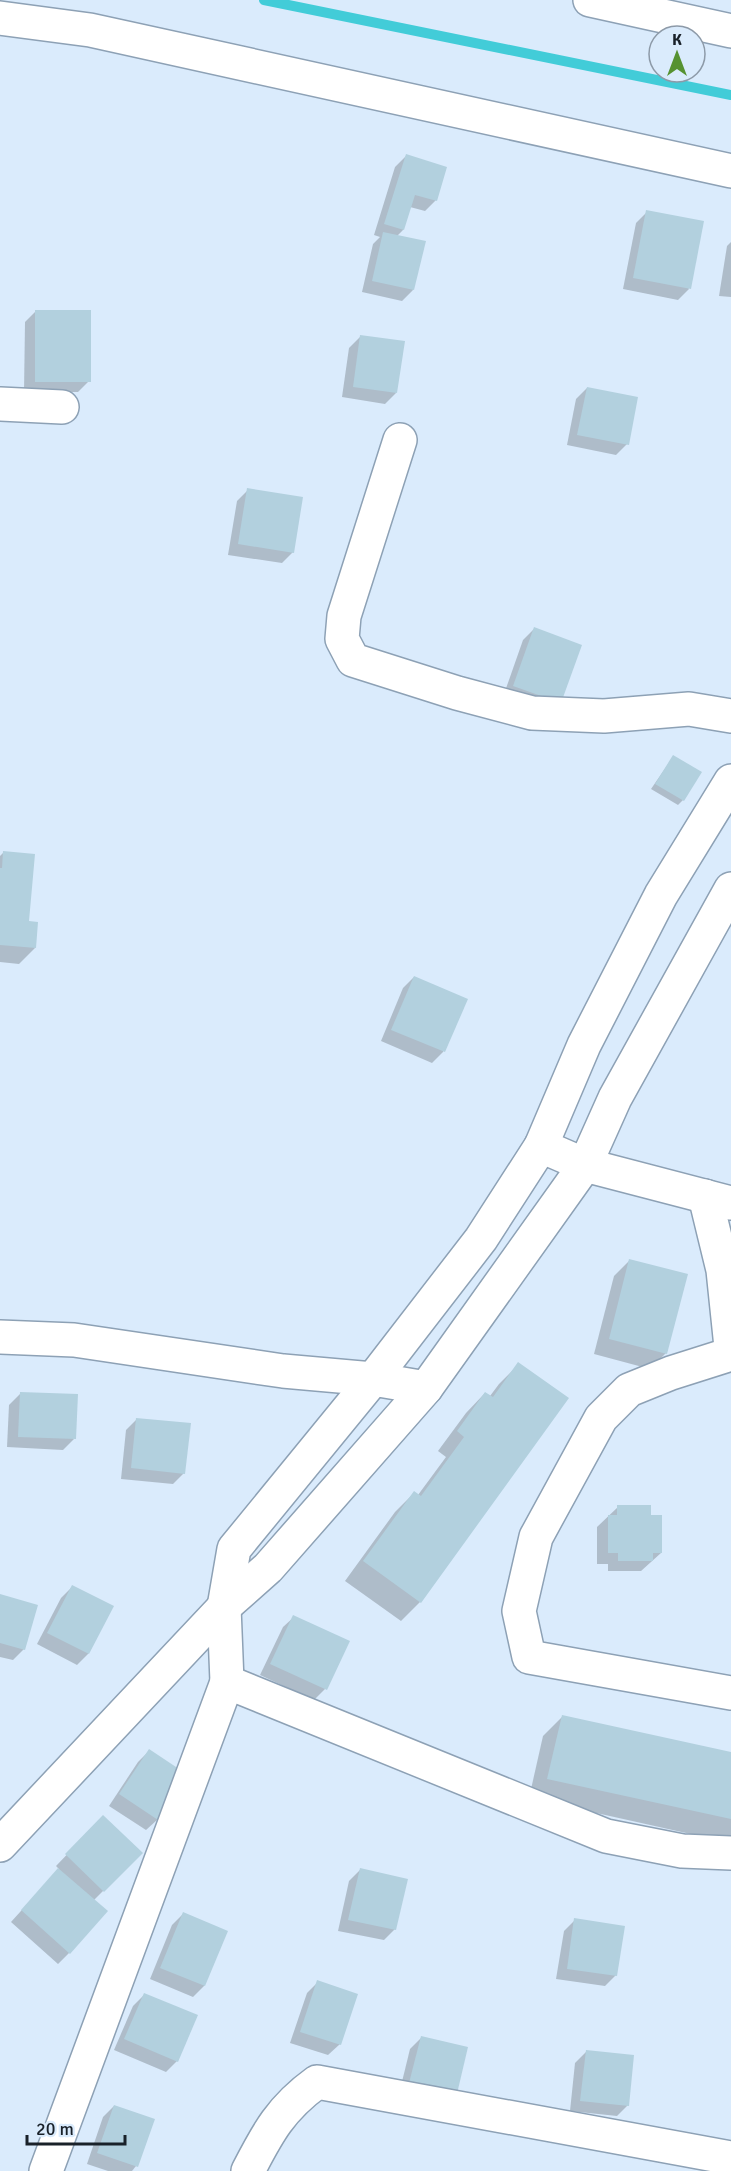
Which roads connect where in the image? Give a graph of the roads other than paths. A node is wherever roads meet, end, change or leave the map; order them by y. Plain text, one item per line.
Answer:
1 (590, 0) edge
2 (0, 18) edge
3 (730, 24) edge
4 (731, 171) edge
5 (0, 404) edge
6 (62, 407) dead end
7 (400, 440) dead end
8 (731, 716) edge
9 (731, 781) edge
10 (731, 889) edge
11 (541, 1146) junction
12 (585, 1165) junction
13 (718, 1200) edge
14 (0, 1337) edge
15 (731, 1347) edge
16 (731, 1354) edge
17 (373, 1379) junction
18 (426, 1388) junction
19 (224, 1606) junction
20 (227, 1682) junction
21 (731, 1693) edge
22 (0, 1845) edge
23 (731, 1854) edge
24 (731, 2158) edge
25 (46, 2171) edge
26 (248, 2171) edge

1 - 3 street
2 - 4 street
5 - 6 street
7 - 8 street
9 - 11 street
10 - 12 street
11 - 12 street
11 - 17 street
12 - 13 street
12 - 18 street
13 - 15 street
14 - 17 street
16 - 21 street
17 - 18 street
17 - 19 street
18 - 19 street
19 - 20 street
19 - 22 street
20 - 23 street
20 - 25 street
24 - 26 street

